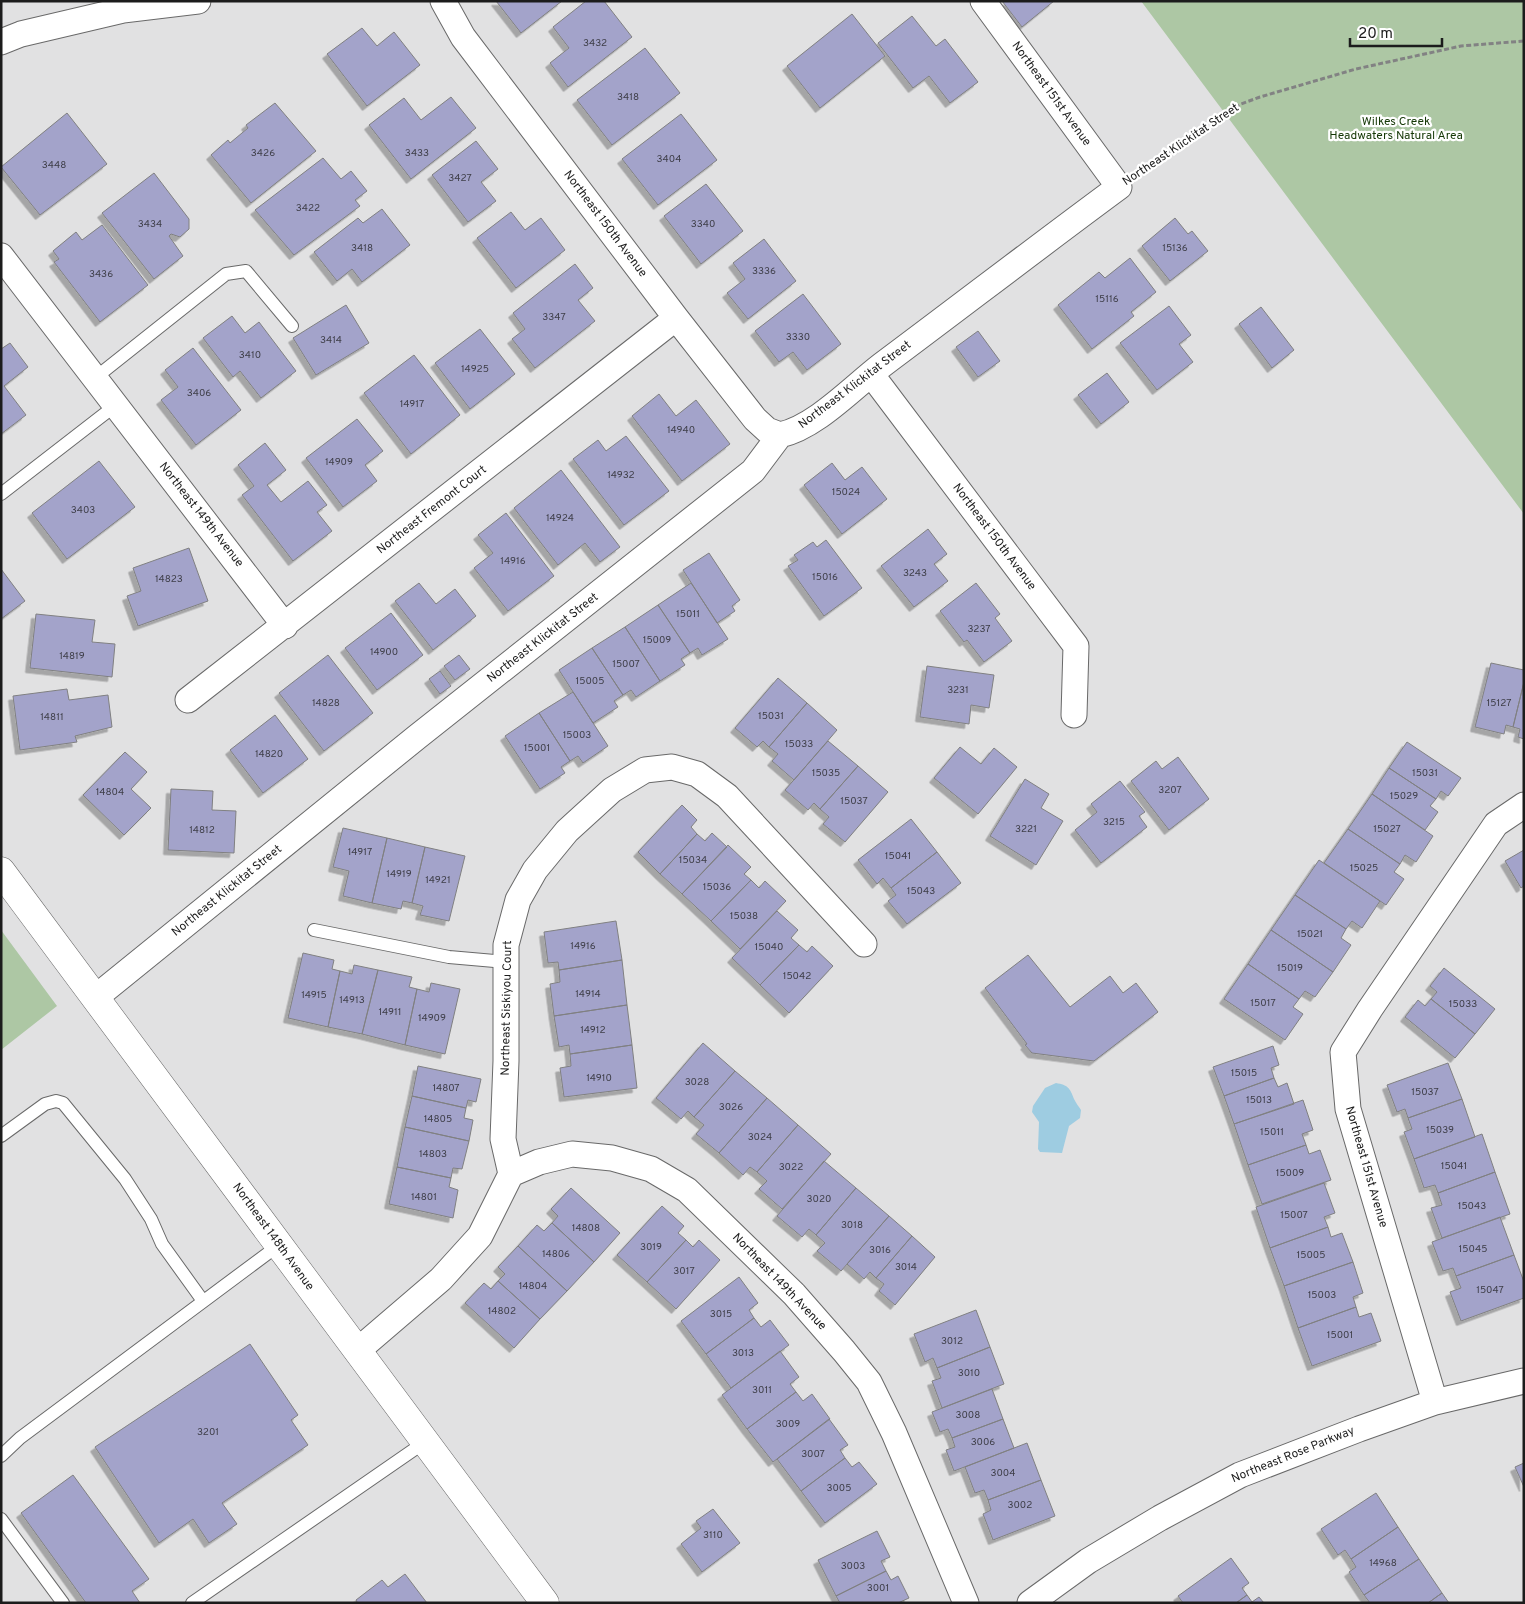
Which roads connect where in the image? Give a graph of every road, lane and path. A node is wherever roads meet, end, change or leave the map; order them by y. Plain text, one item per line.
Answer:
1 (198, 1) edge
2 (443, 1) edge
3 (983, 1) edge
4 (1524, 41) edge
5 (1, 42) edge
6 (1119, 187) junction
7 (1, 256) edge
8 (676, 318) junction
9 (292, 326) dead end
10 (871, 374) junction
11 (95, 378) junction
12 (116, 405) junction
13 (780, 435) junction
14 (1, 494) edge
15 (285, 626) junction
16 (188, 700) dead end
17 (1074, 715) dead end
18 (1524, 806) edge
19 (1, 871) edge
20 (314, 930) dead end
21 (864, 944) dead end
22 (506, 962) junction
23 (96, 997) junction
24 (1, 1136) edge
25 (511, 1174) junction
26 (279, 1245) junction
27 (203, 1301) junction
28 (357, 1351) junction
29 (1524, 1381) edge
30 (1435, 1402) junction
31 (425, 1442) junction
32 (3, 1449) edge
33 (1, 1519) edge
34 (63, 1603) edge
35 (192, 1603) edge
36 (545, 1603) edge
37 (966, 1603) edge
38 (1030, 1603) edge

1 - 5 street
2 - 8 street, Northeast 150th Avenue
3 - 6 street, Northeast 151st Avenue
4 - 6 path, Northeast Klickitat Street
6 - 10 street, Northeast Klickitat Street
7 - 11 street, Northeast 149th Avenue
8 - 13 street, Northeast 150th Avenue
8 - 15 street, Northeast Fremont Court
9 - 11 lane
10 - 13 street, Northeast Klickitat Street
10 - 17 street, Northeast 150th Avenue
11 - 12 street, Northeast 149th Avenue
12 - 14 lane
12 - 15 street, Northeast 149th Avenue
13 - 23 street, Northeast Klickitat Street
15 - 16 street, Northeast Fremont Court
18 - 30 street, Northeast 151st Avenue
19 - 23 main road, Northeast 148th Avenue
20 - 22 lane
21 - 22 street, Northeast Siskiyou Court
22 - 25 street, Northeast Siskiyou Court
23 - 26 main road, Northeast 148th Avenue
24 - 27 lane
25 - 28 street
25 - 37 street, Northeast 149th Avenue
26 - 27 lane
26 - 28 main road, Northeast 148th Avenue
27 - 32 lane
28 - 31 main road, Northeast 148th Avenue
29 - 30 street, Northeast Rose Parkway
30 - 38 street, Northeast Rose Parkway
31 - 35 lane
31 - 36 main road, Northeast 148th Avenue
33 - 34 lane

